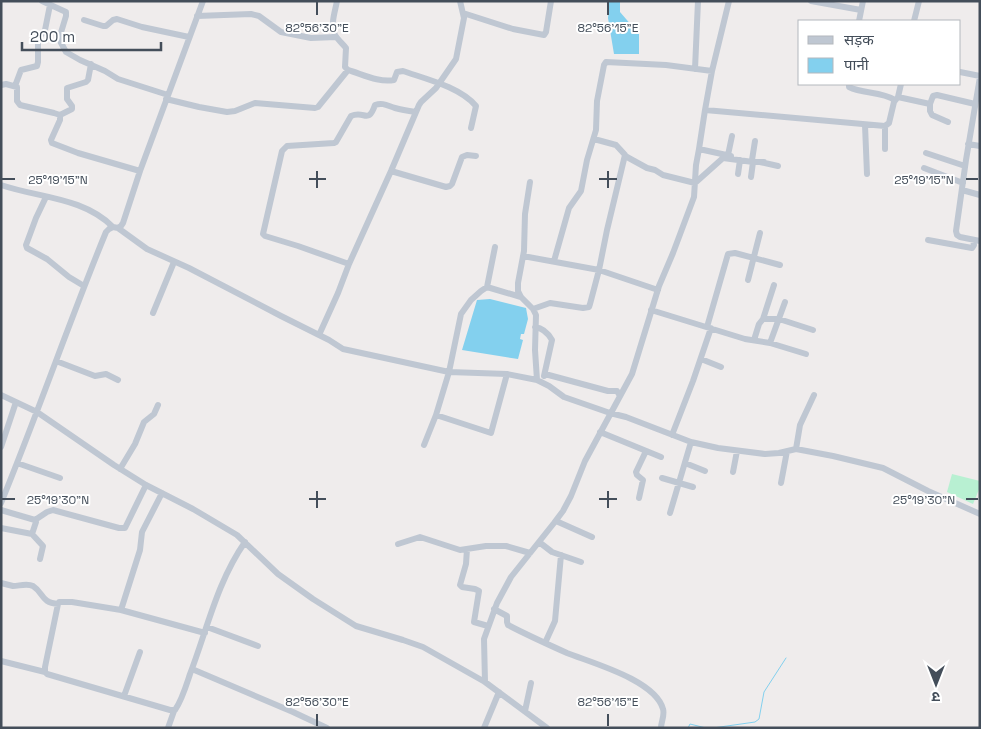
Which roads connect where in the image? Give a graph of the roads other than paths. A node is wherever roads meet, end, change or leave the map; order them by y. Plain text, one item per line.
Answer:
1 (42, 1) edge
2 (203, 1) edge
3 (338, 1) edge
4 (460, 1) edge
5 (552, 1) edge
6 (698, 1) edge
7 (729, 1) edge
8 (811, 1) edge
9 (863, 1) edge
10 (918, 1) edge
11 (50, 5) junction
12 (861, 10) junction
13 (463, 13) junction
14 (197, 16) junction
15 (84, 20) dead end
16 (859, 20) edge
17 (914, 20) edge
18 (189, 37) junction
19 (336, 37) junction
20 (91, 64) junction
21 (695, 69) junction
22 (348, 70) junction
23 (712, 71) junction
24 (961, 72) edge
25 (980, 76) edge
26 (439, 83) junction
27 (1, 85) edge
28 (849, 85) edge
29 (901, 85) edge
30 (15, 86) junction
31 (167, 97) junction
32 (897, 98) junction
33 (930, 104) junction
34 (975, 104) junction
35 (705, 110) junction
36 (416, 112) junction
37 (60, 115) junction
38 (948, 122) dead end
39 (865, 125) junction
40 (885, 126) junction
41 (471, 128) dead end
42 (732, 136) dead end
43 (594, 139) junction
44 (755, 141) dead end
45 (968, 144) junction
46 (980, 146) edge
47 (699, 149) junction
48 (885, 149) dead end
49 (926, 153) dead end
50 (625, 155) junction
51 (728, 155) junction
52 (476, 156) dead end
53 (740, 160) junction
54 (752, 161) junction
55 (778, 166) dead end
56 (965, 166) junction
57 (924, 168) dead end
58 (140, 171) junction
59 (391, 172) junction
60 (738, 174) dead end
61 (867, 174) dead end
62 (751, 177) dead end
63 (530, 182) dead end
64 (695, 183) junction
65 (1, 185) edge
66 (962, 187) junction
67 (980, 194) edge
68 (46, 197) junction
69 (116, 227) junction
70 (760, 233) dead end
71 (928, 240) dead end
72 (976, 240) edge
73 (495, 247) dead end
74 (523, 256) junction
75 (754, 258) junction
76 (554, 261) junction
77 (174, 262) junction
78 (349, 264) junction
79 (780, 265) dead end
80 (599, 270) junction
81 (748, 280) dead end
82 (774, 285) dead end
83 (84, 286) junction
84 (487, 287) junction
85 (658, 290) junction
86 (521, 297) junction
87 (785, 302) dead end
88 (533, 310) junction
89 (651, 310) junction
90 (153, 313) dead end
91 (763, 319) junction
92 (779, 319) junction
93 (536, 327) junction
94 (709, 328) junction
95 (813, 330) dead end
96 (319, 335) junction
97 (754, 340) junction
98 (770, 343) junction
99 (806, 354) dead end
100 (701, 359) junction
101 (56, 361) junction
102 (721, 367) dead end
103 (449, 372) junction
104 (508, 374) junction
105 (545, 374) junction
106 (118, 380) dead end
107 (539, 381) junction
108 (1, 395) edge
109 (814, 395) dead end
110 (620, 396) junction
111 (16, 402) junction
112 (158, 405) dead end
113 (37, 412) junction
114 (610, 413) junction
115 (436, 416) junction
116 (600, 432) junction
117 (672, 435) junction
118 (3, 439) edge
119 (691, 442) junction
120 (424, 445) dead end
121 (1, 447) edge
122 (796, 449) junction
123 (646, 451) junction
124 (737, 451) junction
125 (787, 451) junction
126 (661, 456) dead end
127 (17, 463) junction
128 (685, 463) junction
129 (120, 469) junction
130 (705, 471) dead end
131 (733, 472) dead end
132 (60, 478) dead end
133 (662, 478) dead end
134 (679, 483) junction
135 (781, 483) dead end
136 (146, 485) junction
137 (694, 488) dead end
138 (162, 493) junction
139 (638, 498) dead end
140 (2, 501) edge
141 (1, 510) edge
142 (670, 513) dead end
143 (980, 514) edge
144 (35, 520) junction
145 (556, 521) junction
146 (1, 528) edge
147 (32, 534) junction
148 (592, 537) dead end
149 (245, 542) junction
150 (539, 542) junction
151 (398, 544) dead end
152 (467, 549) junction
153 (530, 553) junction
154 (561, 555) junction
155 (40, 558) dead end
156 (581, 562) dead end
157 (1, 583) edge
158 (58, 604) junction
159 (494, 609) junction
160 (121, 610) junction
161 (488, 626) junction
162 (205, 630) junction
163 (545, 643) junction
164 (258, 646) dead end
165 (140, 652) dead end
166 (1, 661) edge
167 (192, 669) junction
168 (45, 672) junction
169 (485, 682) junction
170 (531, 683) dead end
171 (499, 692) junction
172 (124, 696) junction
173 (175, 710) junction
174 (525, 711) junction
175 (168, 728) edge
176 (327, 728) edge
177 (484, 728) edge
178 (547, 728) edge
179 (661, 728) edge

1 - 11 street
2 - 14 street
3 - 19 street
4 - 13 street
5 - 13 street
6 - 21 street
7 - 23 street
8 - 12 street
9 - 12 street
10 - 17 street
11 - 20 street
11 - 30 street
12 - 16 street
13 - 26 street
14 - 18 street
14 - 19 street
15 - 18 street
18 - 31 street
19 - 22 street
20 - 31 street
20 - 37 street
21 - 23 street
21 - 43 street
22 - 26 street
22 - 31 street
23 - 35 street
24 - 25 street
25 - 34 street
26 - 36 street
26 - 41 street
27 - 30 street
28 - 32 street
29 - 32 street
30 - 37 street
31 - 58 street
32 - 33 street
32 - 40 street
33 - 34 street
33 - 38 street
34 - 45 street
35 - 39 street
35 - 47 street
36 - 59 street
36 - 78 street
37 - 58 street
39 - 40 street
39 - 61 street
40 - 48 street
42 - 51 street
43 - 50 street
43 - 76 street
44 - 54 street
45 - 46 street
45 - 56 street
47 - 51 street
47 - 64 street
49 - 56 street
50 - 64 street
50 - 80 street
51 - 54 street
52 - 59 street
53 - 54 street
53 - 60 street
53 - 64 street
54 - 55 street
54 - 62 street
56 - 66 street
57 - 66 street
58 - 69 street
59 - 78 street
63 - 74 street
64 - 85 street
65 - 68 street
66 - 67 street
66 - 72 street
68 - 69 street
68 - 83 street
69 - 77 street
69 - 83 street
70 - 75 street
71 - 72 street
73 - 84 street
74 - 76 street
74 - 86 street
75 - 79 street
75 - 81 street
75 - 94 street
76 - 80 street
77 - 90 street
77 - 96 street
78 - 96 street
80 - 85 street
80 - 88 street
82 - 91 street
83 - 101 street
84 - 86 street
84 - 103 street
85 - 89 street
86 - 88 street
87 - 92 street
88 - 93 street
89 - 94 street
89 - 110 street
91 - 92 street
91 - 97 street
92 - 95 street
92 - 98 street
93 - 105 street
93 - 107 street
94 - 97 street
94 - 100 street
96 - 103 street
97 - 98 street
98 - 99 street
100 - 102 street
100 - 117 street
101 - 106 street
101 - 113 street
103 - 104 street
103 - 115 street
104 - 107 street
104 - 115 street
105 - 107 street
105 - 110 street
107 - 114 street
108 - 111 street
109 - 122 street
110 - 114 street
111 - 113 street
111 - 118 street
112 - 129 street
113 - 127 street
113 - 129 street
114 - 116 street
114 - 117 street
115 - 120 street
116 - 123 street
116 - 145 street
117 - 119 street
118 - 121 street
119 - 124 street
119 - 128 street
122 - 125 street
122 - 143 street
123 - 126 street
123 - 139 street
124 - 125 street
124 - 131 street
125 - 135 street
127 - 132 street
127 - 140 street
128 - 130 street
128 - 134 street
129 - 136 street
133 - 134 street
134 - 137 street
134 - 142 street
136 - 138 street
136 - 144 street
138 - 149 street
138 - 160 street
141 - 144 street
144 - 147 street
145 - 148 street
145 - 150 street
146 - 147 street
147 - 155 street
149 - 162 street
149 - 169 street
150 - 153 street
150 - 154 street
151 - 152 street
152 - 153 street
152 - 161 street
153 - 159 street
154 - 156 street
154 - 163 street
157 - 158 street
158 - 160 street
158 - 168 street
159 - 161 street
159 - 163 street
160 - 162 street
161 - 169 street
162 - 164 street
162 - 167 street
163 - 179 street
165 - 172 street
166 - 168 street
167 - 173 street
167 - 176 street
168 - 172 street
169 - 171 street
170 - 174 street
171 - 174 street
171 - 177 street
172 - 173 street
173 - 175 street
174 - 178 street

